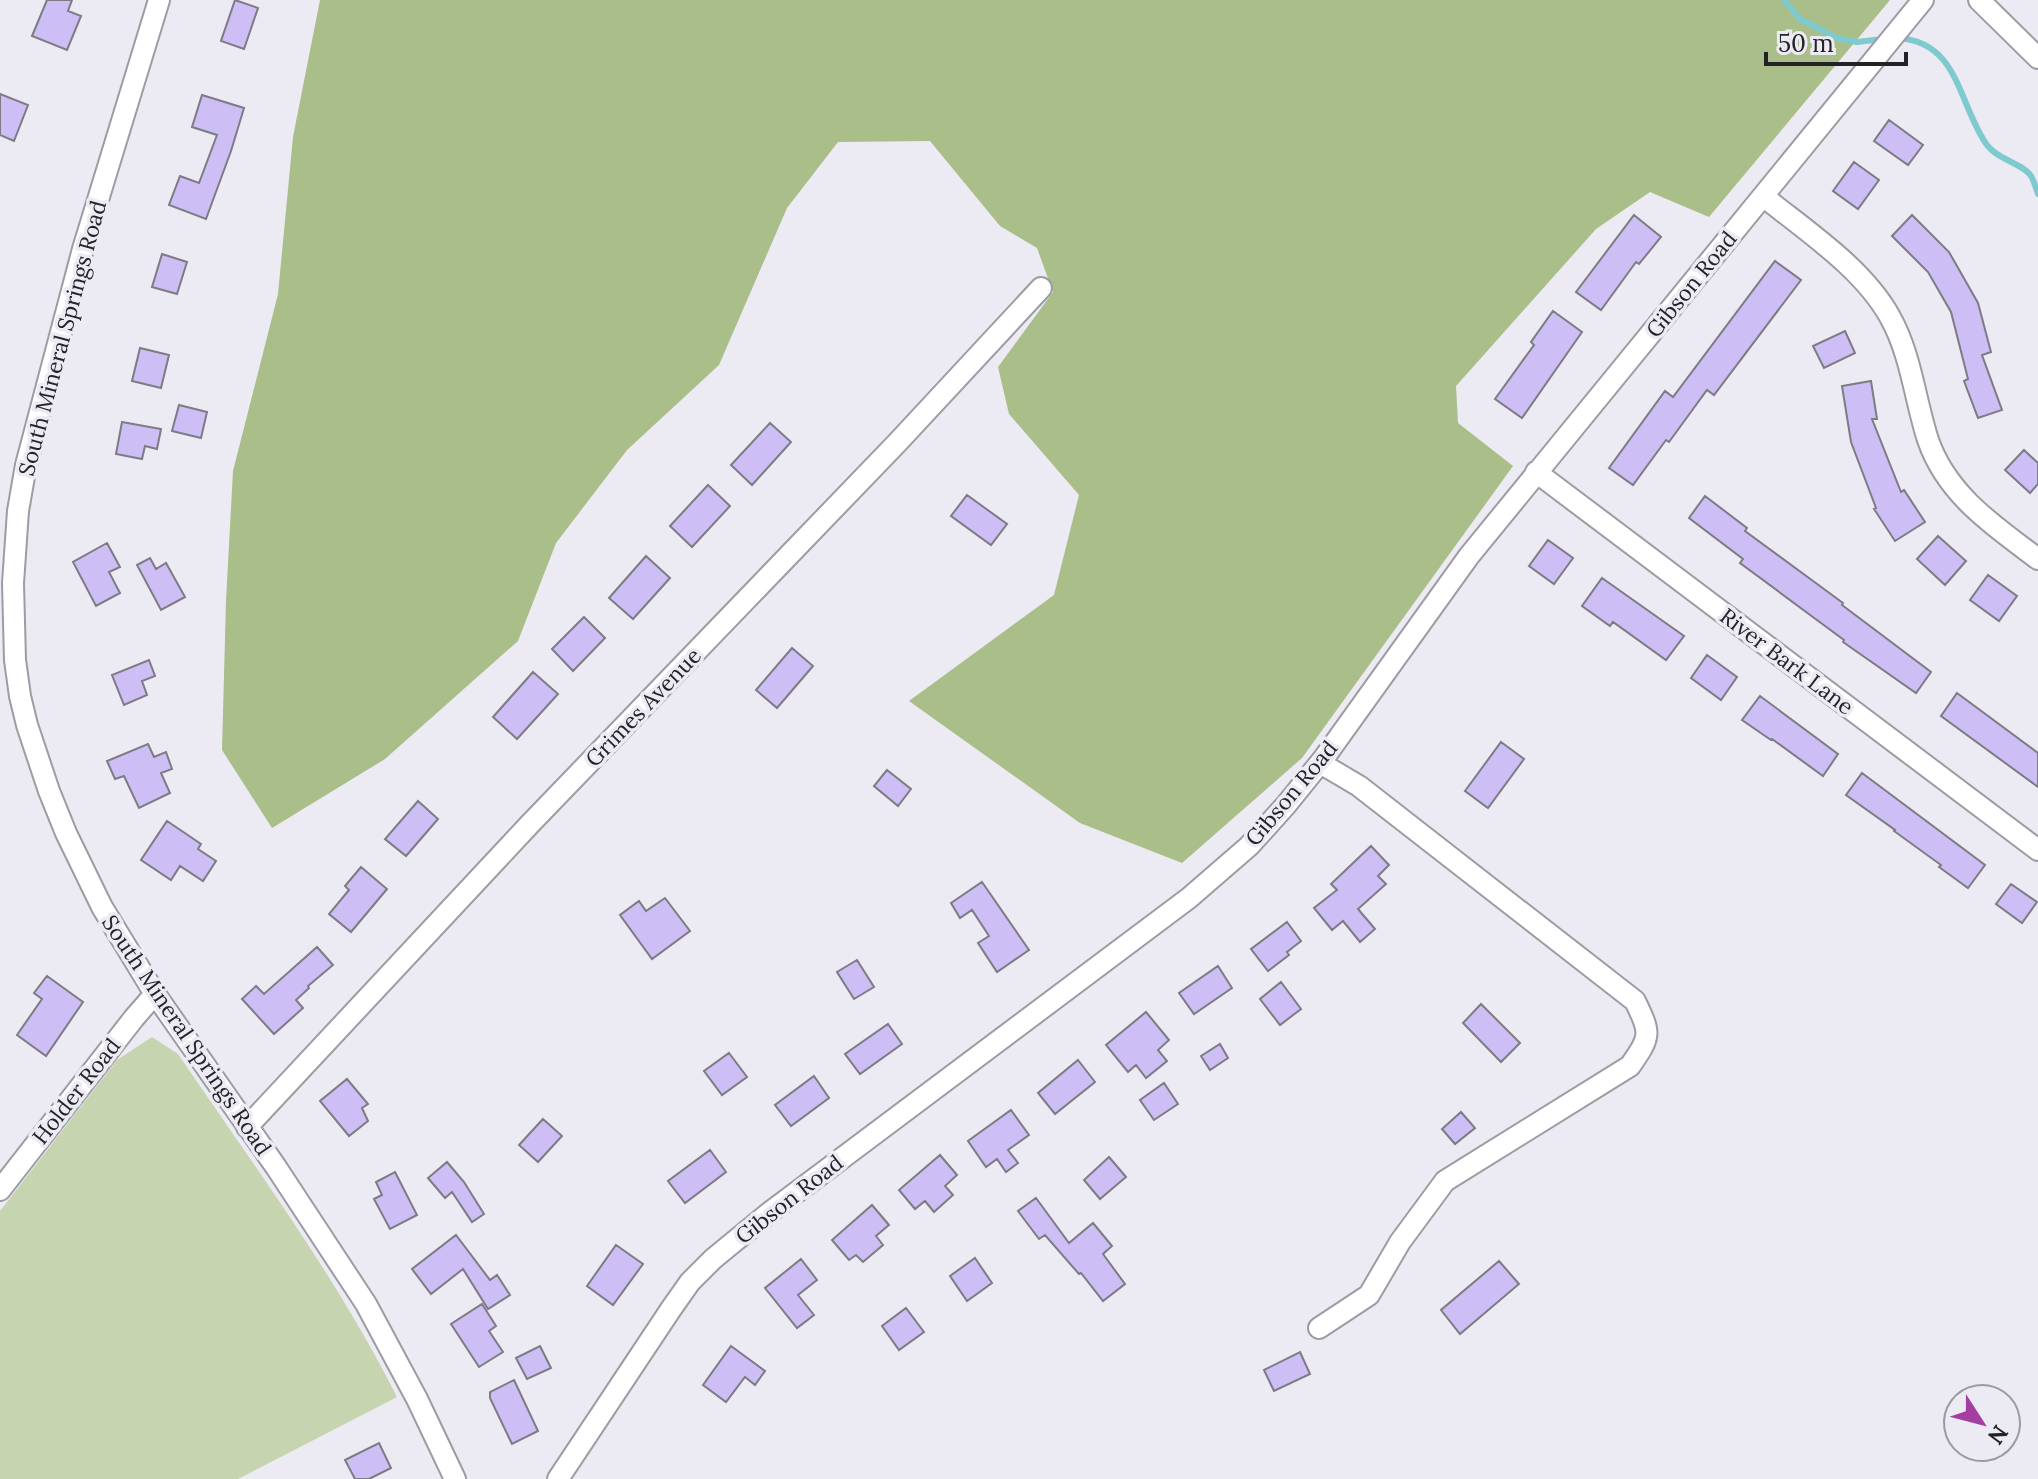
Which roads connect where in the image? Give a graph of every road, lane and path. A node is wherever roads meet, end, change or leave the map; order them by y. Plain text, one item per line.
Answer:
1 (159, 0) edge
2 (1923, 0) edge
3 (1979, 0) edge
4 (2038, 58) edge
5 (1763, 196) junction
6 (1041, 288) dead end
7 (1536, 472) junction
8 (2038, 559) edge
9 (1320, 763) junction
10 (2038, 850) edge
11 (155, 994) junction
12 (247, 1127) junction
13 (0, 1190) edge
14 (1319, 1328) dead end
15 (455, 1479) edge
16 (558, 1479) edge

1 - 11 street, South Mineral Springs Road
2 - 5 street, Gibson Road
3 - 4 street
5 - 7 street, Gibson Road
5 - 8 street
6 - 12 street, Grimes Avenue
7 - 9 street, Gibson Road
7 - 10 street, River Bark Lane
9 - 14 street
9 - 16 street, Gibson Road
11 - 12 street, South Mineral Springs Road
11 - 13 street, Holder Road
12 - 15 street, South Mineral Springs Road

